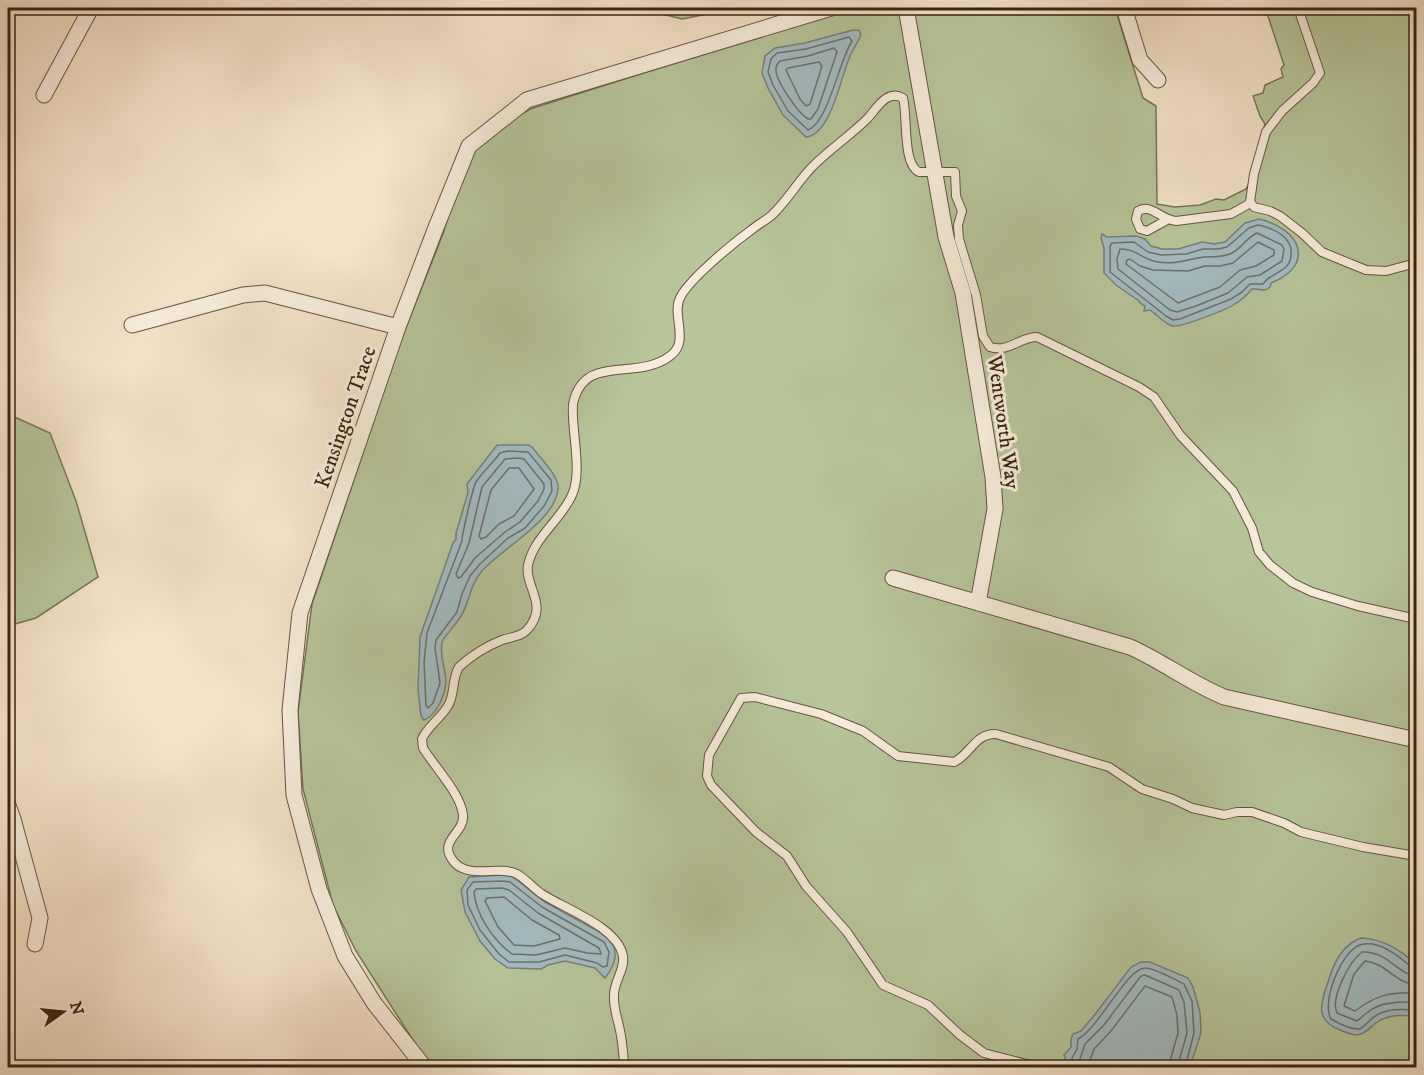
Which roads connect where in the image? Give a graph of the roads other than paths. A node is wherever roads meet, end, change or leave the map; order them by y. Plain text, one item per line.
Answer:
1 (91, 8) edge
2 (831, 8) edge
3 (906, 8) edge
4 (1124, 8) edge
5 (1298, 8) edge
6 (1158, 80) dead end
7 (44, 95) dead end
8 (936, 172) junction
9 (1250, 202) junction
10 (1167, 220) dead end
11 (1416, 263) edge
12 (132, 325) dead end
13 (398, 327) junction
14 (892, 578) dead end
15 (978, 603) junction
16 (1416, 619) edge
17 (1416, 740) edge
18 (8, 805) edge
19 (1416, 856) edge
20 (35, 944) dead end
21 (425, 1068) edge
22 (625, 1068) edge
23 (1042, 1068) edge

1 - 7 street
2 - 13 street, Kensington Trace
3 - 8 street, Wentworth Way
4 - 6 street
5 - 9 lane
8 - 15 street, Wentworth Way
8 - 16 lane
8 - 22 lane
9 - 10 lane
9 - 11 lane
12 - 13 street
13 - 21 street, Kensington Trace
14 - 15 street
15 - 17 street
18 - 20 street
19 - 23 lane

